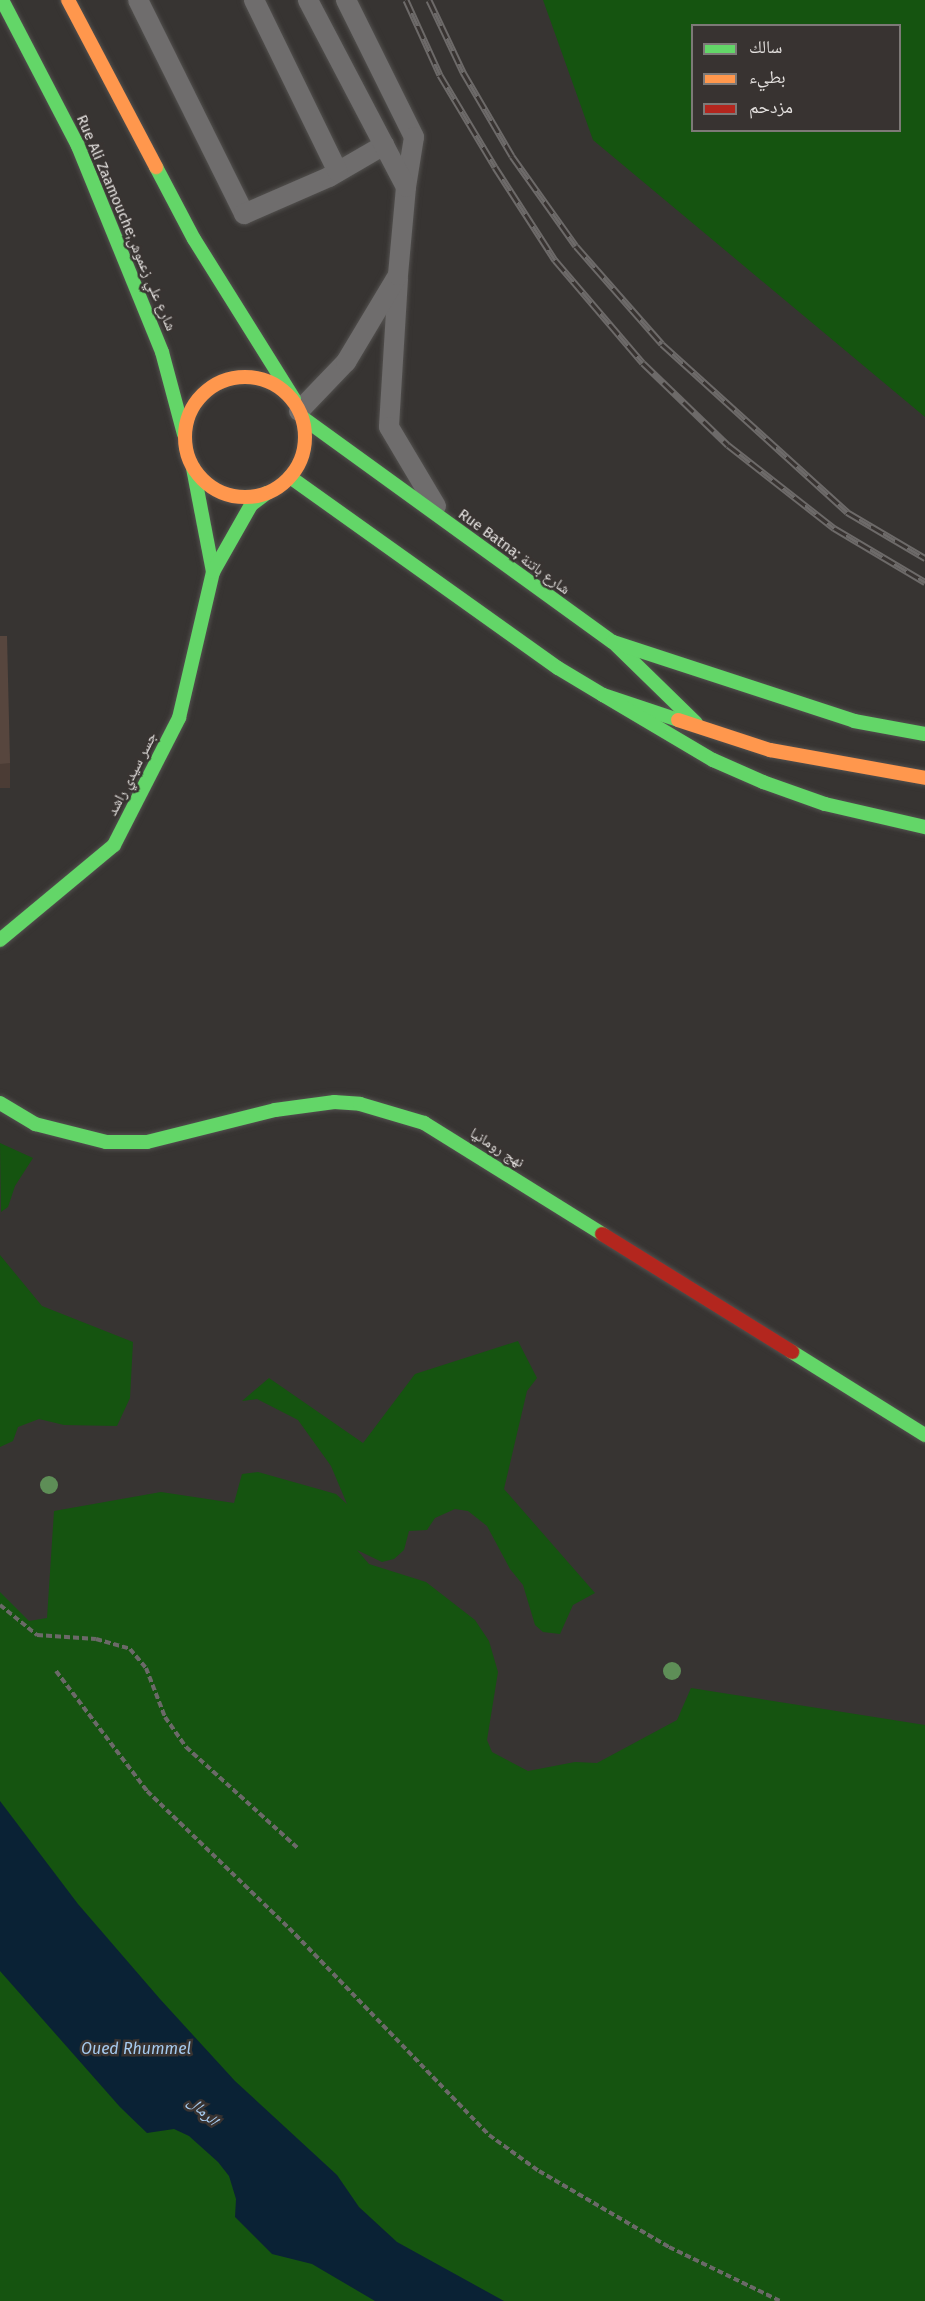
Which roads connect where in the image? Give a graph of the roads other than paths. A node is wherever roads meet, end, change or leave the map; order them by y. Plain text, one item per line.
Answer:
1 (2, 0) edge
2 (68, 0) edge
3 (138, 0) edge
4 (254, 0) edge
5 (308, 0) edge
6 (346, 0) edge
7 (9, 33) edge
8 (384, 145) junction
9 (338, 172) junction
10 (406, 187) junction
11 (398, 275) junction
12 (299, 409) junction
13 (184, 434) junction
14 (193, 468) junction
15 (290, 477) junction
16 (267, 494) junction
17 (445, 521) junction
18 (213, 572) junction
19 (613, 642) junction
20 (603, 696) junction
21 (696, 723) junction
22 (925, 734) edge
23 (925, 778) edge
24 (925, 827) edge
25 (0, 940) edge
26 (0, 1103) edge
27 (925, 1435) edge

1 - 7 main road, Rue Ali Zaamouche;شارع علي زعموش
2 - 12 main road
3 - 9 lane
4 - 9 lane
5 - 8 lane
6 - 10 lane
7 - 13 main road, Rue Ali Zaamouche;شارع علي زعموش
8 - 9 lane
8 - 10 lane
10 - 11 lane
11 - 12 lane
11 - 17 lane
12 - 13 main road
12 - 15 main road
12 - 17 main road, Rue Batna; شارع باتنة
13 - 14 main road
14 - 16 main road
14 - 18 main road, جسر سيدي راشد
15 - 16 main road
15 - 20 main road, Rue Batna; شارع باتنة
16 - 18 main road, جسر سيدي راشد
17 - 19 main road, Rue Batna; شارع باتنة
18 - 25 main road, جسر سيدي راشد
19 - 21 main road, Rue Batna; شارع باتنة
19 - 22 main road
20 - 21 main road, Rue Batna; شارع باتنة
20 - 24 main road
21 - 23 main road, Rue Batna; شارع باتنة
26 - 27 main road, نهج رومانيا

